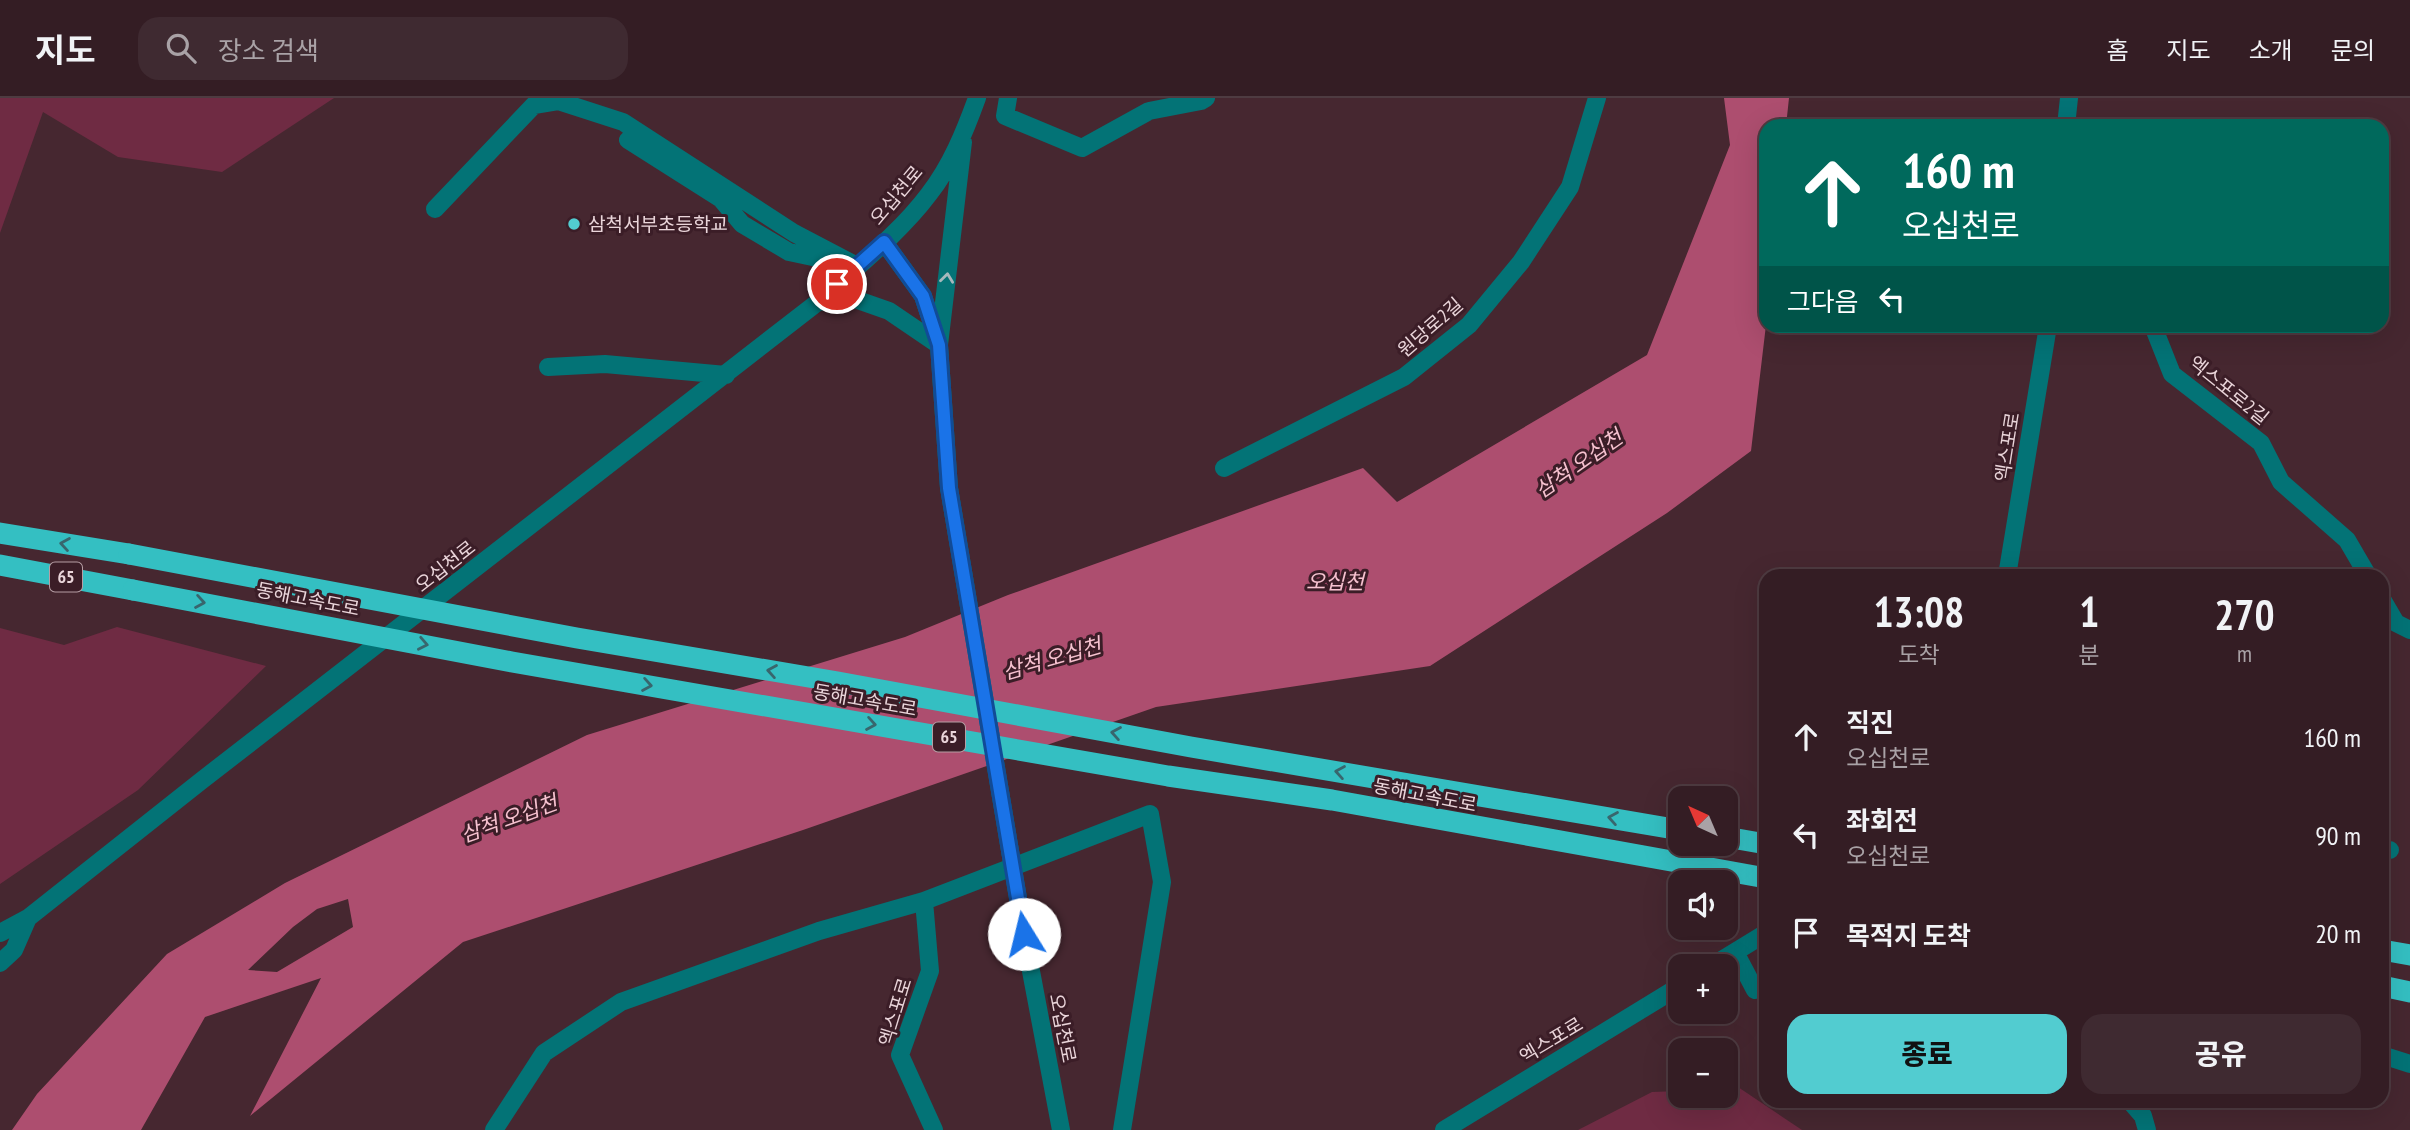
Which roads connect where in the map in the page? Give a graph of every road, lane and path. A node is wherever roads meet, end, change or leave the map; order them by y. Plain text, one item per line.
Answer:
1 (977, 98) edge
2 (1007, 98) edge
3 (1206, 98) edge
4 (1597, 98) edge
5 (2070, 98) edge
6 (2067, 119) edge
7 (965, 132) junction
8 (628, 140) dead end
9 (435, 209) dead end
10 (884, 242) junction
11 (857, 266) junction
12 (818, 302) junction
13 (2047, 333) edge
14 (2156, 333) edge
15 (939, 345) junction
16 (548, 367) dead end
17 (726, 375) junction
18 (1224, 468) dead end
19 (0, 533) edge
20 (0, 565) edge
21 (2008, 569) edge
22 (2364, 569) edge
23 (2389, 611) edge
24 (2410, 630) edge
25 (1668, 828) edge
26 (1738, 839) edge
27 (1759, 843) edge
28 (1759, 877) edge
29 (924, 901) junction
30 (28, 918) junction
31 (0, 933) edge
32 (1759, 937) edge
33 (2389, 951) edge
34 (1735, 952) junction
35 (1732, 954) edge
36 (2410, 955) edge
37 (0, 963) edge
38 (1759, 988) edge
39 (2389, 988) edge
40 (2410, 992) edge
41 (1668, 993) edge
42 (2389, 1057) edge
43 (2410, 1064) edge
44 (2136, 1108) edge
45 (494, 1130) edge
46 (934, 1130) edge
47 (1061, 1130) edge
48 (1122, 1130) edge
49 (1444, 1130) edge
50 (2147, 1130) edge

1 - 7 street, 오십천로
2 - 3 street
4 - 18 street, 원당로2길
5 - 6 street
7 - 10 street, 오십천로
15 -> 7 street
8 - 11 street
9 - 11 street
10 - 11 street, 오십천로
10 - 15 street, 오십천로
11 - 12 street, 오십천로
12 - 15 street
12 - 17 street, 오십천로
13 - 21 street, 엑스포로
14 - 22 street, 엑스포로2길
15 - 47 street, 오십천로, bridge
16 - 17 street
17 - 30 street, 오십천로
25 -> 19 highway, 동해고속도로 / 65, bridge
20 -> 28 highway, 동해고속도로 / 65, bridge
23 - 24 street
26 - 27 highway
29 - 45 street
29 - 46 street, 엑스포로
29 - 48 street
30 - 31 street, 오십천로
30 - 37 street, 오십천로
32 - 34 street
33 - 36 highway
34 - 35 street
34 - 38 street
39 - 40 highway
41 - 49 street, 엑스포로
42 - 43 street
44 - 50 street

